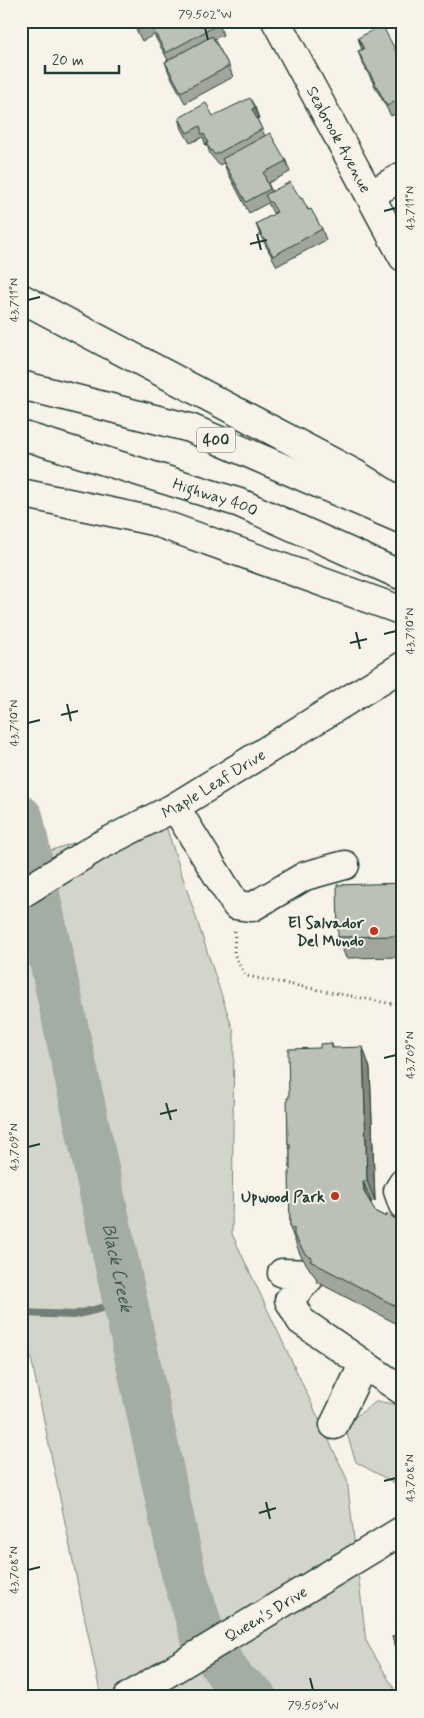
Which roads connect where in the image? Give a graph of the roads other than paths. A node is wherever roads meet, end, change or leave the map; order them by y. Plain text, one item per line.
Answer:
1 (276, 21) edge
2 (403, 176) edge
3 (370, 195) junction
4 (403, 256) edge
5 (21, 298) edge
6 (21, 385) edge
7 (21, 435) edge
8 (21, 493) edge
9 (403, 504) edge
10 (403, 520) edge
11 (403, 576) edge
12 (403, 611) edge
13 (403, 666) edge
14 (175, 807) junction
15 (344, 865) dead end
16 (21, 894) edge
17 (403, 1183) edge
18 (403, 1204) edge
19 (282, 1273) dead end
20 (364, 1365) junction
21 (403, 1391) edge
22 (334, 1425) dead end
23 (403, 1530) edge
24 (128, 1697) edge

1 - 3 main road, Seabrook Avenue
2 - 3 main road
3 - 4 main road, Seabrook Avenue
5 - 9 main road
6 - 10 main road, 400
7 - 11 main road, Highway 400
8 - 12 main road
13 - 14 main road, Maple Leaf Drive
14 - 15 main road
14 - 16 main road, Maple Leaf Drive
17 - 18 main road
19 - 20 main road
20 - 21 main road
20 - 22 main road
23 - 24 main road, Queen's Drive

